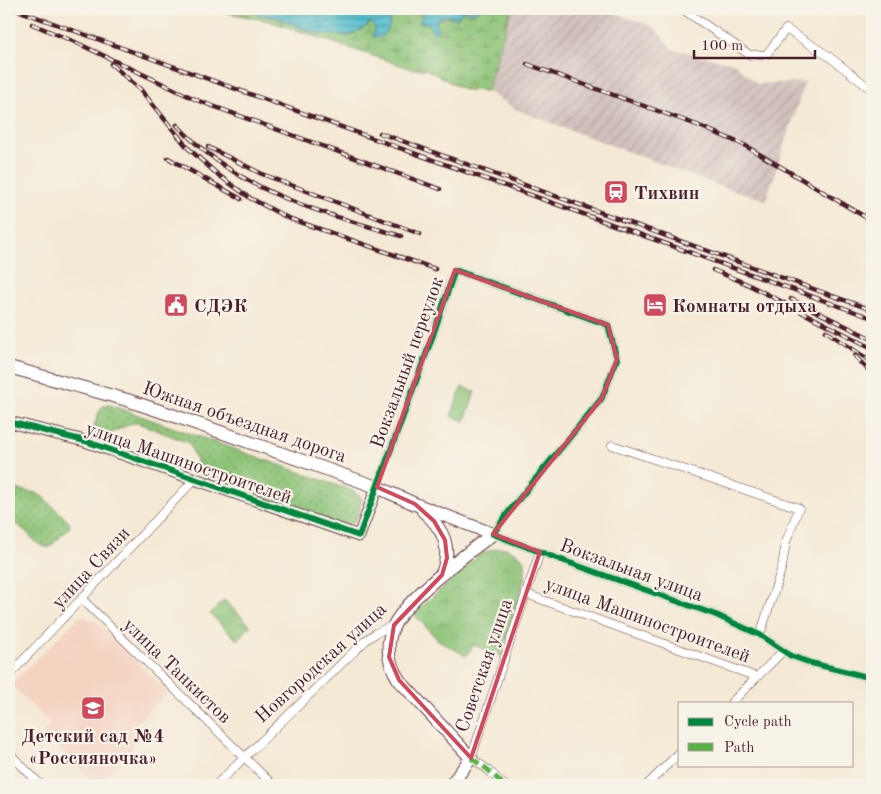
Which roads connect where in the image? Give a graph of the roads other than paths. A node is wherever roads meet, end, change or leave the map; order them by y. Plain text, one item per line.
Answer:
1 (682, 9) edge
2 (872, 90) edge
3 (616, 359) joint
4 (9, 367) edge
5 (9, 422) edge
6 (612, 445) dead end
7 (194, 480) junction
8 (377, 487) junction
9 (415, 504) junction
10 (493, 534) junction
11 (359, 536) joint
12 (540, 552) junction
13 (442, 575) junction
14 (526, 594) junction
15 (82, 600) junction
16 (394, 625) junction
17 (760, 635) junction
18 (783, 652) junction
19 (9, 675) edge
20 (757, 677) junction
21 (872, 678) edge
22 (732, 702) edge
23 (9, 753) edge
24 (678, 754) edge
25 (244, 757) junction
26 (471, 758) junction
27 (41, 785) edge
28 (216, 785) edge
29 (273, 785) edge
30 (451, 785) edge
31 (504, 785) edge
32 (647, 785) edge

1 - 2 street
3 - 8 street, Вокзальный переулок
3 - 10 street, Новгородская улица
4 - 8 main road, Южная объездная дорога
5 - 7 street, улица Машиностроителей
6 - 17 street
7 - 11 street, улица Машиностроителей
7 - 15 street, улица Связи
8 - 9 main road, Южная объездная дорога
8 - 11 street, Вокзальный переулок
9 - 10 main road, Южная объездная дорога
9 - 13 main road
10 - 12 street, Вокзальная улица
10 - 13 main road, Новгородская улица
12 - 14 street, Советская улица
12 - 17 street, Вокзальная улица
13 - 16 main road, Новгородская улица
14 - 20 street, улица Машиностроителей
14 - 26 street, Советская улица
15 - 19 street, улица Связи
15 - 25 street, улица Танкистов
16 - 25 street, Новгородская улица
16 - 26 main road
17 - 18 street, Вокзальная улица
18 - 20 street
18 - 21 street, Вокзальная улица
20 - 22 street
23 - 27 street
24 - 32 street
25 - 28 street, Новгородская улица
25 - 29 street, улица Танкистов
26 - 30 main road, Советская улица
26 - 31 street

